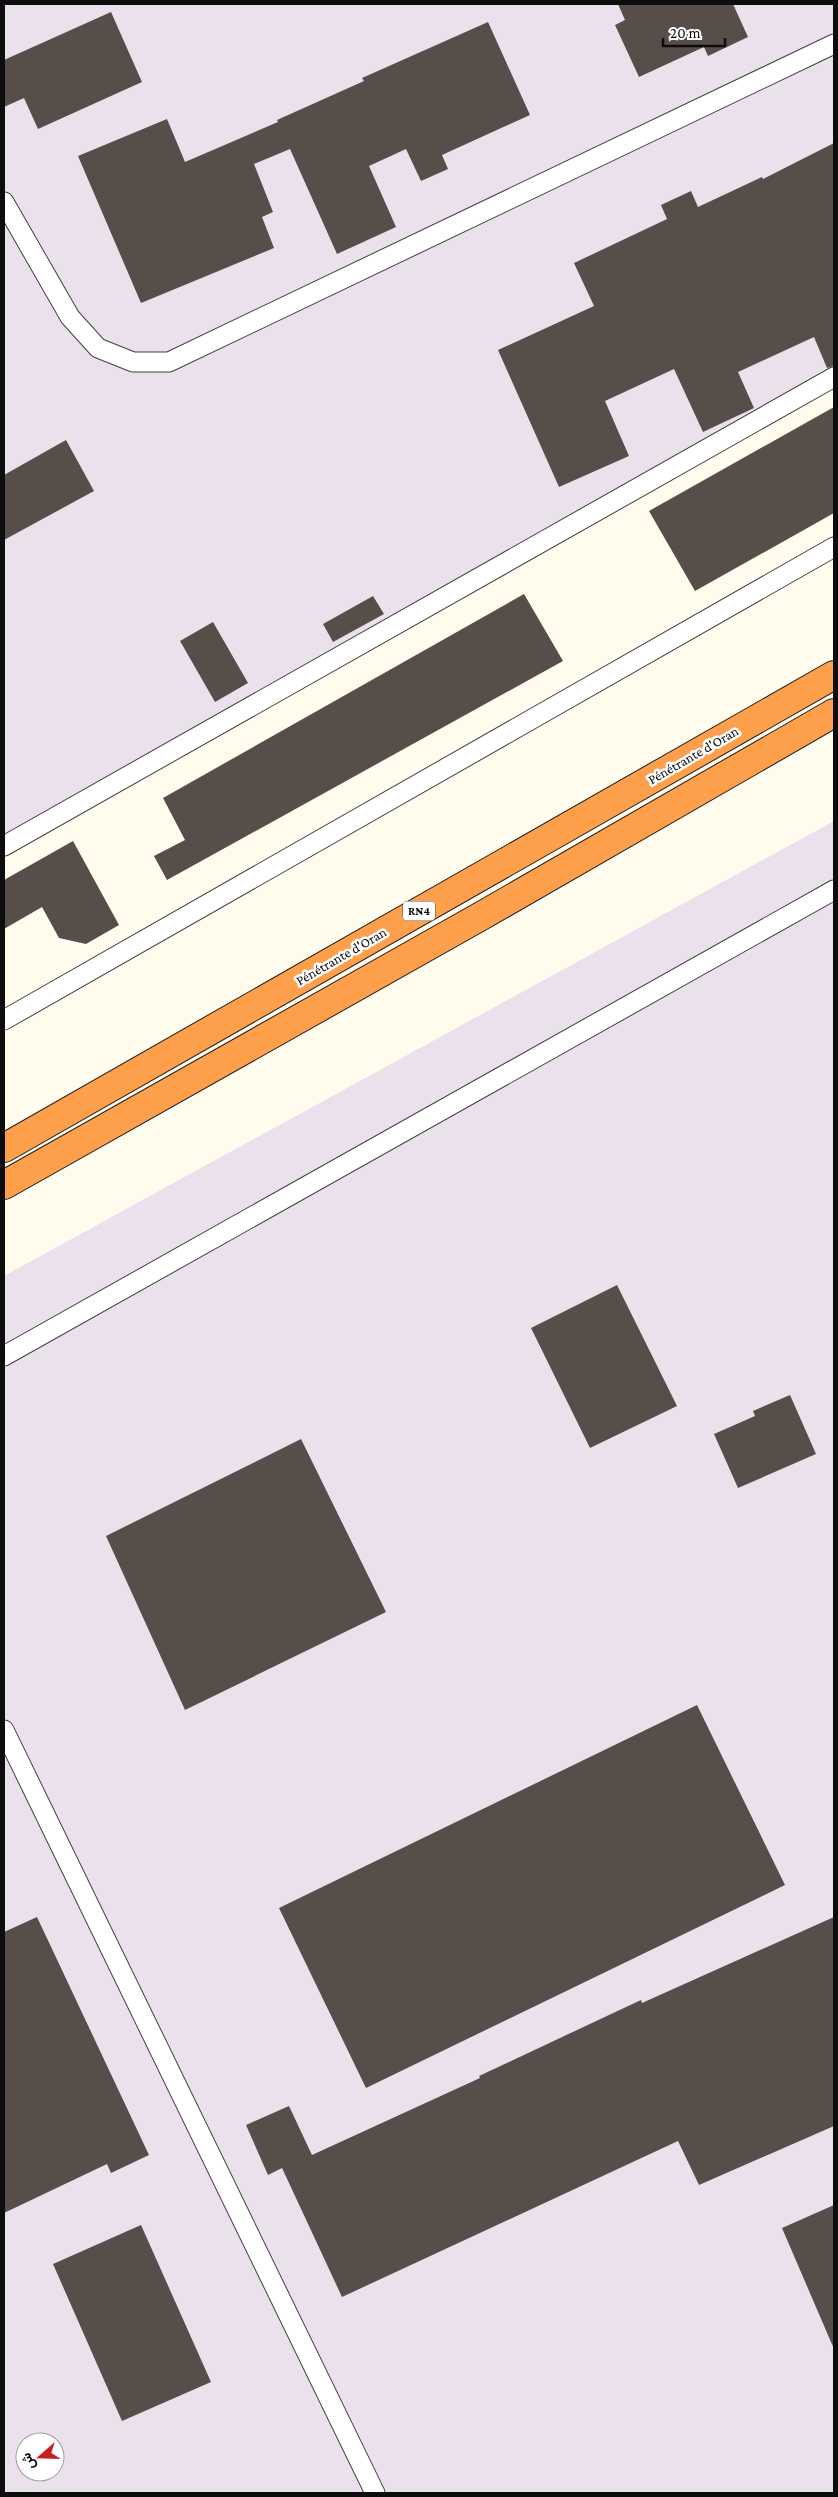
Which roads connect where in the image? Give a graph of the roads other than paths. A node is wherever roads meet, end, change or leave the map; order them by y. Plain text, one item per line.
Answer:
1 (834, 44) edge
2 (4, 202) edge
3 (834, 377) edge
4 (834, 547) edge
5 (834, 675) edge
6 (834, 712) edge
7 (4, 846) edge
8 (834, 890) edge
9 (4, 1020) edge
10 (4, 1148) edge
11 (4, 1185) edge
12 (4, 1356) edge
13 (4, 1730) edge
14 (375, 2493) edge

1 - 2 street
3 - 7 street
4 - 9 street
5 - 10 highway, Pénétrante d'Oran / RN4
6 - 11 highway, RN4
8 - 12 street
13 - 14 street

